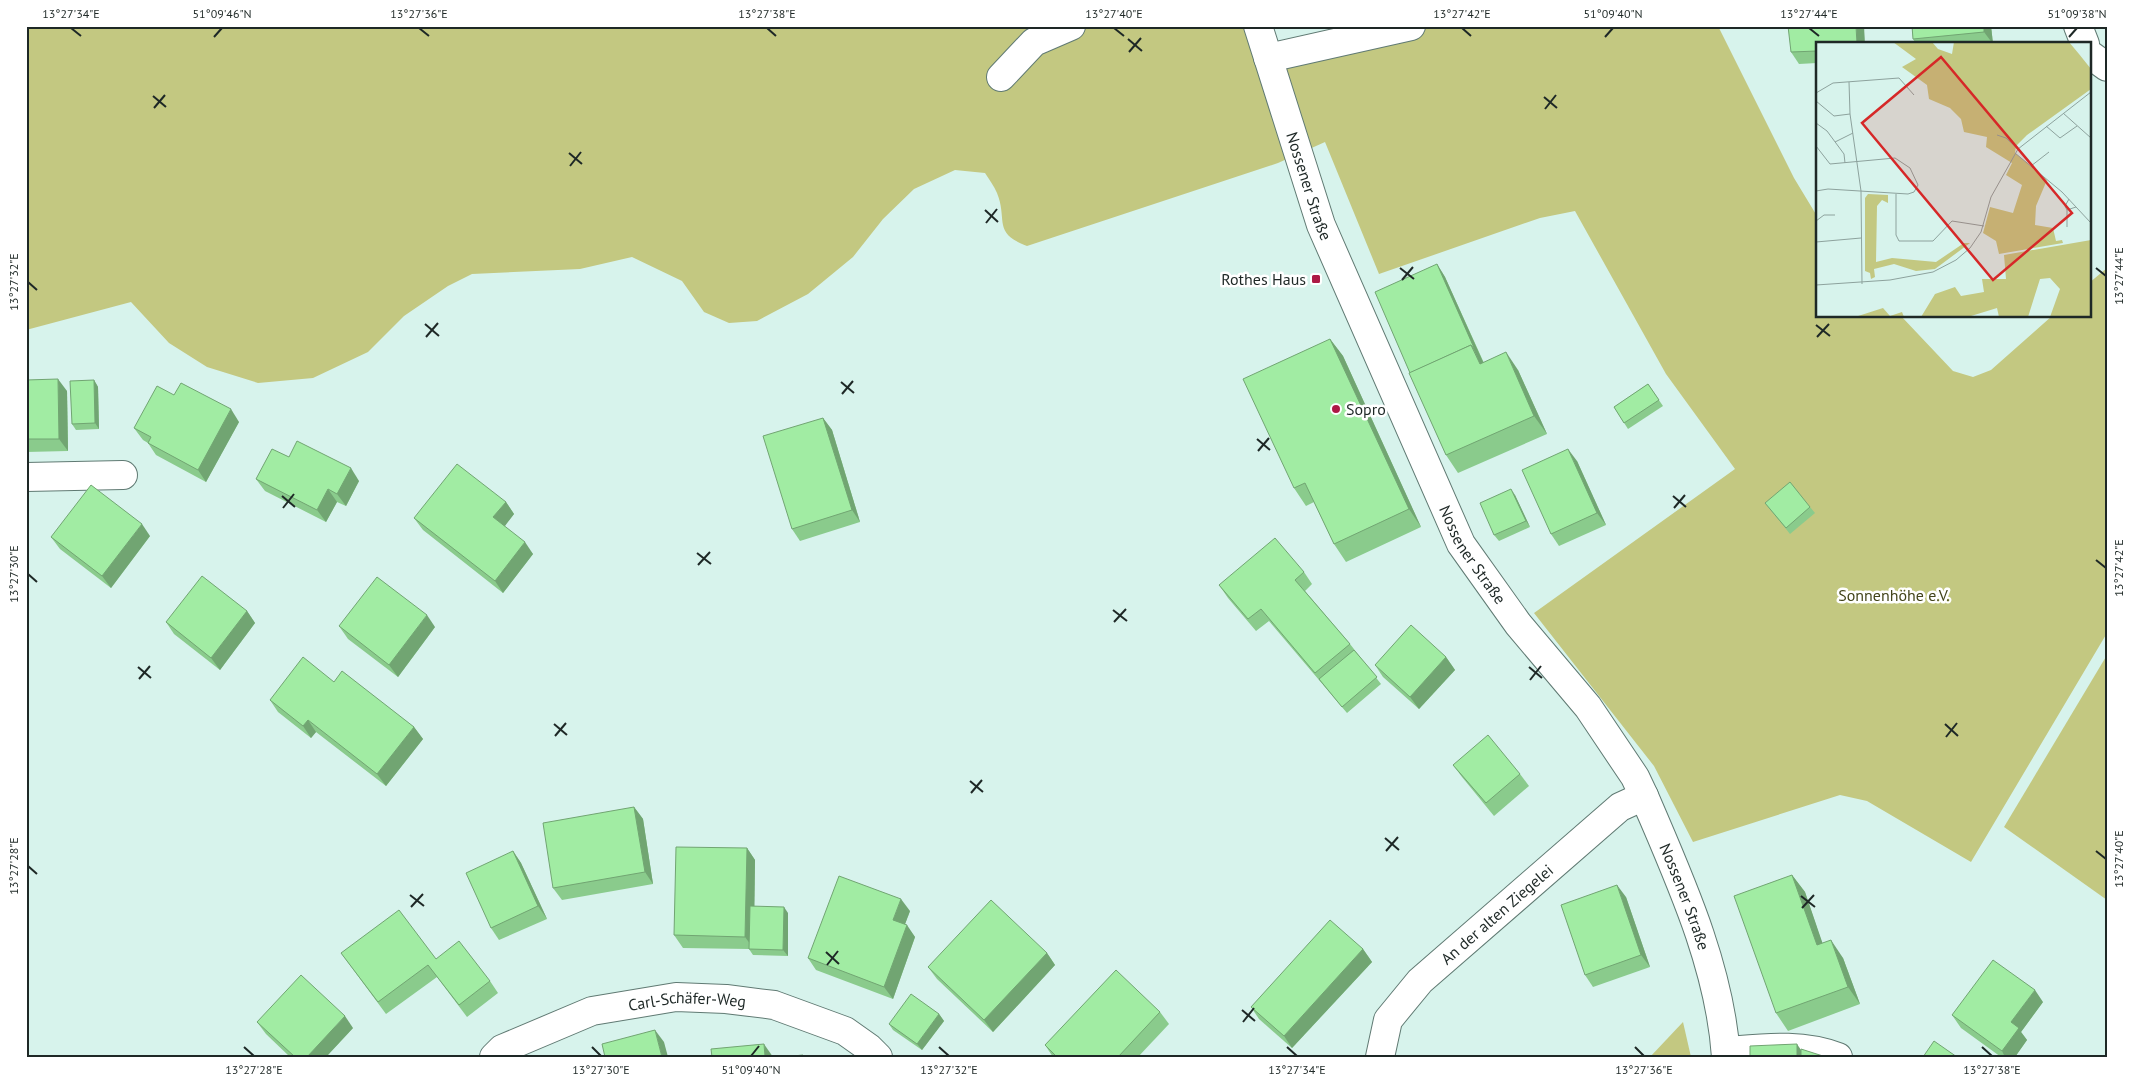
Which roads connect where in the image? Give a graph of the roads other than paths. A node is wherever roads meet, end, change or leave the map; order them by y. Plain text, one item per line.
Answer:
1 (1072, 26) edge
2 (1258, 26) edge
3 (1411, 26) edge
4 (2078, 26) edge
5 (2084, 42) edge
6 (2090, 55) edge
7 (1268, 58) junction
8 (2107, 67) edge
9 (1001, 77) dead end
10 (123, 475) dead end
11 (26, 477) edge
12 (1644, 796) junction
13 (1726, 1054) edge
14 (494, 1057) edge
15 (878, 1057) edge
16 (1380, 1057) edge
17 (1838, 1057) edge

1 - 9 street
2 - 7 street, Nossener Straße
3 - 7 street
4 - 5 street
6 - 8 street
7 - 12 street, Nossener Straße
10 - 11 street
12 - 13 street, Nossener Straße
12 - 16 street, An der alten Ziegelei
13 - 17 street
14 - 15 street, Carl-Schäfer-Weg

